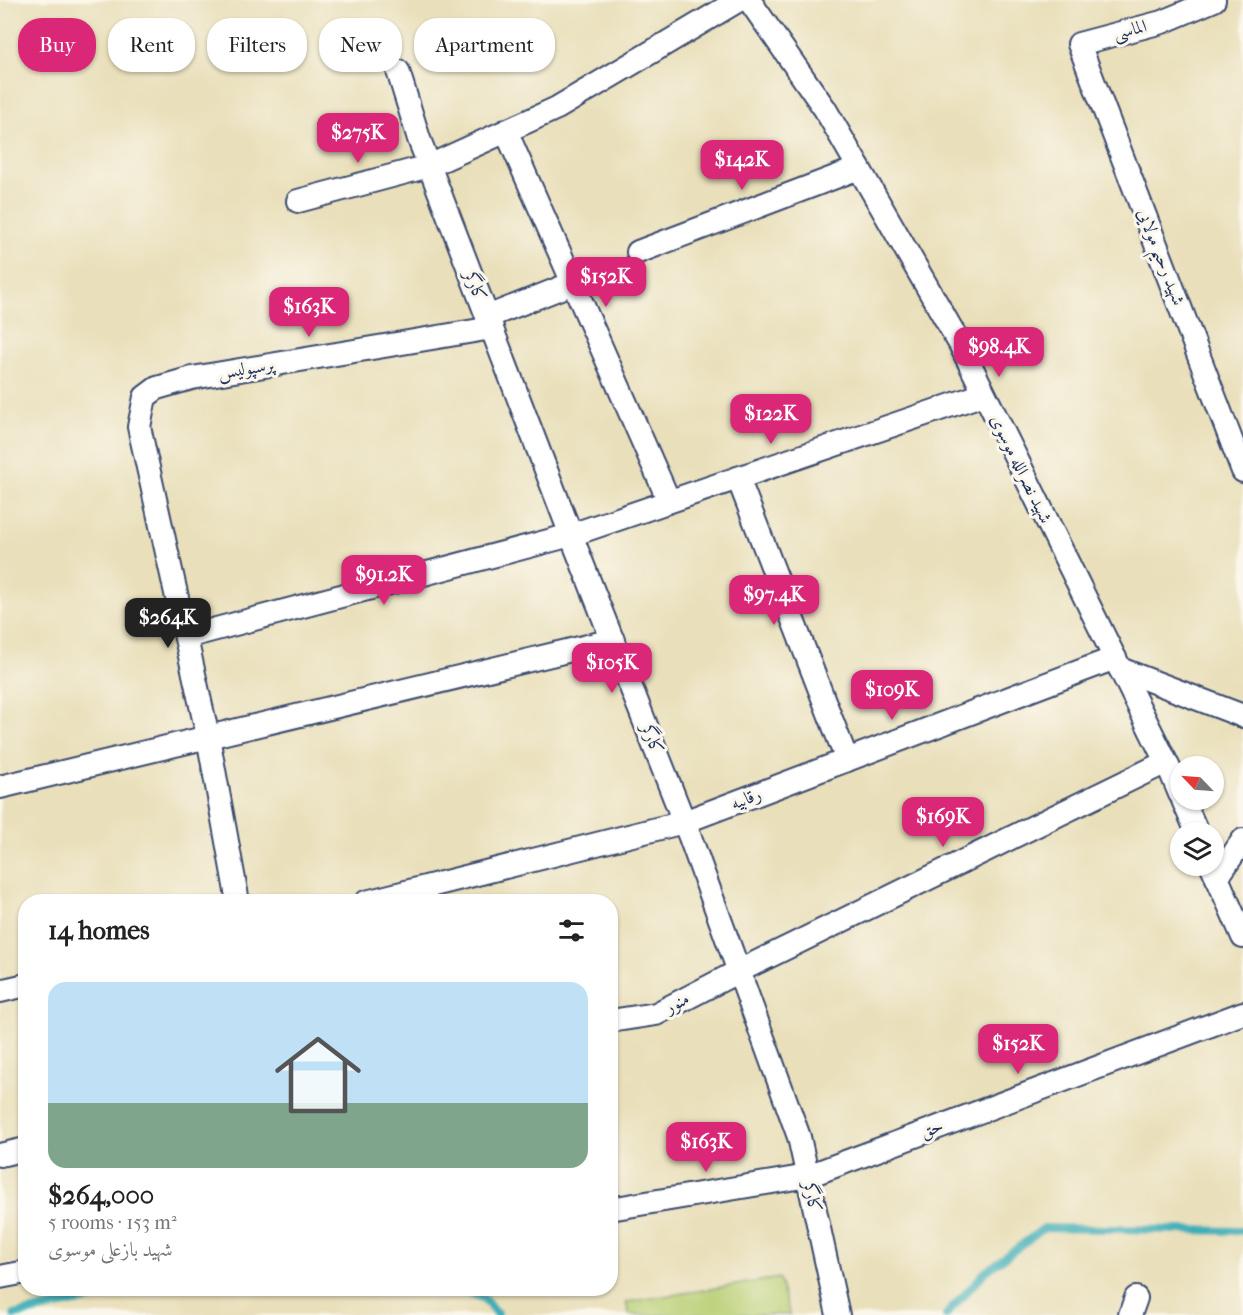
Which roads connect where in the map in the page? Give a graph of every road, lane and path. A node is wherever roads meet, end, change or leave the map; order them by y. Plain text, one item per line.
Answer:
1 (739, 0) edge
2 (749, 0) edge
3 (1214, 0) edge
4 (1079, 44) joint
5 (398, 72) edge
6 (506, 131) junction
7 (429, 166) junction
8 (859, 168) junction
9 (298, 201) dead end
10 (638, 252) dead end
11 (573, 283) junction
12 (490, 323) junction
13 (984, 394) junction
14 (1243, 471) edge
15 (738, 478) junction
16 (669, 501) junction
17 (571, 535) junction
18 (186, 638) junction
19 (613, 640) junction
20 (1117, 664) junction
21 (1243, 716) edge
22 (208, 737) junction
23 (847, 760) junction
24 (1166, 762) junction
25 (1170, 771) edge
26 (0, 787) edge
27 (684, 822) junction
28 (1243, 840) edge
29 (1224, 862) edge
30 (1217, 876) edge
31 (237, 894) edge
32 (398, 894) edge
33 (1243, 937) edge
34 (738, 970) junction
35 (18, 987) edge
36 (0, 991) edge
37 (1243, 1013) edge
38 (618, 1020) edge
39 (18, 1151) edge
40 (0, 1155) edge
41 (808, 1176) junction
42 (618, 1208) edge
43 (18, 1274) edge
44 (0, 1277) edge
45 (838, 1315) edge

1 - 6 street
2 - 8 street, شهید نصرالله موسوی
3 - 4 street, الماسی
4 - 14 street, شهید رحیم مولایی
5 - 7 street, کارگر
6 - 7 street
6 - 11 street
7 - 9 street
7 - 12 street, کارگر
8 - 10 street
8 - 13 street, شهید نصرالله موسوی
11 - 12 street, پرسپولیس
11 - 16 street
12 - 17 street, کارگر
12 - 18 street, پرسپولیس
13 - 15 street
13 - 20 street, شهید نصرالله موسوی
15 - 16 street
15 - 23 street
16 - 17 street
17 - 18 street
17 - 19 street, کارگر
18 - 22 street
19 - 22 street
19 - 27 street, کارگر
20 - 21 street
20 - 23 street, رقابیه
20 - 24 street, شهید نصرالله موسوی
22 - 26 street
22 - 31 street
23 - 27 street, رقابیه
24 - 25 street, شهید نصرالله موسوی
24 - 34 street, منور
27 - 32 street, رقابیه
27 - 34 street, کارگر
28 - 29 street
30 - 33 street
34 - 38 street, منور
34 - 41 street, کارگر
35 - 36 street
37 - 41 street, حق
39 - 40 street
41 - 42 street, حق
41 - 45 street, کارگر
43 - 44 street

